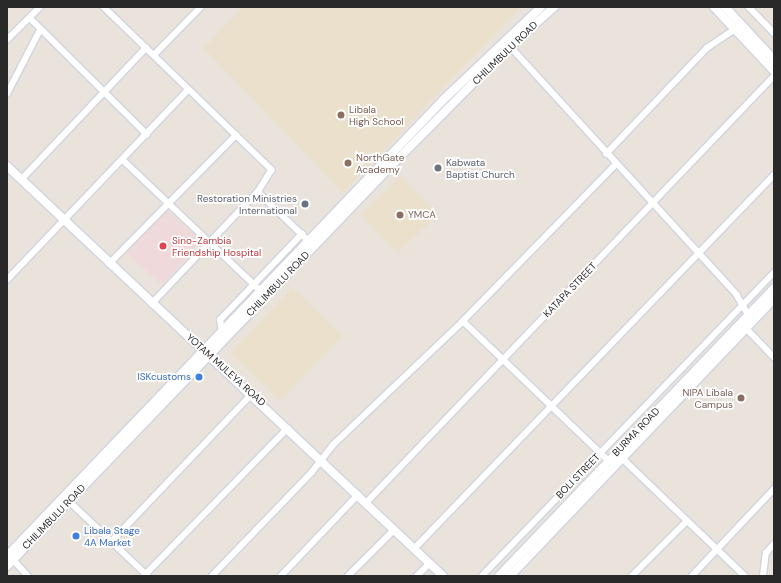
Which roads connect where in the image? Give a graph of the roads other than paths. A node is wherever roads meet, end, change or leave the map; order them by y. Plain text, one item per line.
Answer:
1 (40, 7) edge
2 (104, 7) edge
3 (201, 7) edge
4 (541, 7) edge
5 (554, 7) edge
6 (714, 7) edge
7 (725, 7) edge
8 (749, 7) edge
9 (30, 18) junction
10 (740, 24) junction
11 (40, 30) junction
12 (734, 31) junction
13 (774, 33) edge
14 (7, 40) edge
15 (510, 46) junction
16 (146, 48) junction
17 (154, 55) junction
18 (774, 60) edge
19 (774, 71) edge
20 (774, 76) edge
21 (188, 90) junction
22 (105, 91) junction
23 (7, 94) edge
24 (147, 134) junction
25 (236, 135) junction
26 (606, 154) junction
27 (123, 160) junction
28 (616, 164) junction
29 (7, 166) edge
30 (774, 175) edge
31 (21, 180) junction
32 (258, 192) junction
33 (169, 203) junction
34 (652, 205) junction
35 (64, 221) junction
36 (302, 234) junction
37 (210, 242) junction
38 (312, 243) junction
39 (697, 254) junction
40 (110, 264) junction
41 (774, 273) edge
42 (7, 280) edge
43 (254, 284) junction
44 (774, 288) edge
45 (263, 294) junction
46 (774, 299) edge
47 (152, 304) junction
48 (744, 304) junction
49 (748, 314) junction
50 (463, 321) junction
51 (743, 325) junction
52 (222, 332) junction
53 (206, 353) junction
54 (774, 357) edge
55 (504, 359) junction
56 (252, 394) junction
57 (552, 406) junction
58 (288, 428) junction
59 (600, 453) junction
60 (619, 455) junction
61 (321, 459) junction
62 (609, 461) junction
63 (774, 489) edge
64 (358, 495) junction
65 (69, 501) junction
66 (366, 503) junction
67 (687, 521) junction
68 (394, 530) junction
69 (112, 541) junction
70 (774, 544) edge
71 (414, 549) junction
72 (717, 549) junction
73 (9, 556) edge
74 (429, 564) junction
75 (7, 566) edge
76 (146, 575) edge
77 (28, 576) edge
78 (212, 576) edge
79 (281, 576) edge
80 (348, 576) edge
81 (417, 576) edge
82 (443, 576) edge
83 (482, 576) edge
84 (499, 576) edge
85 (510, 576) edge
86 (632, 576) edge
87 (692, 576) edge
88 (745, 576) edge
89 (763, 576) edge

1 - 9 street
2 - 16 street
3 - 17 street
4 - 38 main road, CHILIMBULU ROAD
5 - 15 main road, CHILIMBULU ROAD
6 - 12 main road
7 - 10 main road
8 - 13 street
9 - 11 street
9 - 14 street
10 - 12 street
10 - 18 main road
11 - 22 street
11 - 23 street
12 - 19 main road
12 - 26 street
15 - 26 street
15 - 38 main road, CHILIMBULU ROAD
16 - 17 street
16 - 22 street
17 - 21 street
20 - 34 street, KATAPA STREET
21 - 24 street
21 - 25 street
22 - 24 street
22 - 31 street
24 - 27 street
25 - 32 street
25 - 33 street
26 - 28 street
27 - 33 street
27 - 35 street
28 - 34 street
28 - 50 street
29 - 31 main road, YOTAM MULEYA ROAD
30 - 39 street
31 - 35 main road, YOTAM MULEYA ROAD
32 - 36 street
32 - 37 street
33 - 37 street
33 - 40 street
34 - 39 street
34 - 55 street, KATAPA STREET
35 - 40 main road, YOTAM MULEYA ROAD
35 - 42 street
36 - 38 street
36 - 43 street
37 - 43 street
37 - 47 street
38 - 45 main road, CHILIMBULU ROAD
39 - 48 street
39 - 57 street
40 - 47 main road, YOTAM MULEYA ROAD
41 - 48 street, BOLI STREET
43 - 45 street
43 - 52 street
44 - 49 main road, BURMA ROAD
45 - 52 main road, CHILIMBULU ROAD
45 - 53 main road, CHILIMBULU ROAD
46 - 51 main road, BURMA ROAD
47 - 53 main road, YOTAM MULEYA ROAD
48 - 49 street
48 - 59 street, BOLI STREET
49 - 51 main road, BURMA ROAD
50 - 55 street
50 - 61 street
51 - 54 street
51 - 60 main road, BURMA ROAD
52 - 53 main road, CHILIMBULU ROAD
53 - 56 main road, YOTAM MULEYA ROAD
53 - 65 main road, CHILIMBULU ROAD
53 - 73 main road, CHILIMBULU ROAD
55 - 57 street
55 - 66 street, KATAPA STREET
56 - 58 main road, YOTAM MULEYA ROAD
56 - 69 street
57 - 59 street
57 - 71 street
58 - 61 main road, YOTAM MULEYA ROAD
58 - 76 street
59 - 62 street
59 - 83 street, BOLI STREET
60 - 62 main road, BURMA ROAD
60 - 67 street
60 - 85 main road, BURMA ROAD
61 - 64 main road, YOTAM MULEYA ROAD
61 - 78 street
62 - 84 main road, BURMA ROAD
63 - 72 street
64 - 66 main road, YOTAM MULEYA ROAD
64 - 79 street
65 - 69 street
65 - 73 main road, CHILIMBULU ROAD
66 - 68 main road, YOTAM MULEYA ROAD
67 - 72 street
67 - 86 street
68 - 71 main road, YOTAM MULEYA ROAD
68 - 80 street
69 - 76 street
70 - 89 street
71 - 74 main road, YOTAM MULEYA ROAD
72 - 87 street
72 - 88 street
73 - 75 main road, CHILIMBULU ROAD
73 - 77 street
74 - 81 street
74 - 82 main road, YOTAM MULEYA ROAD

